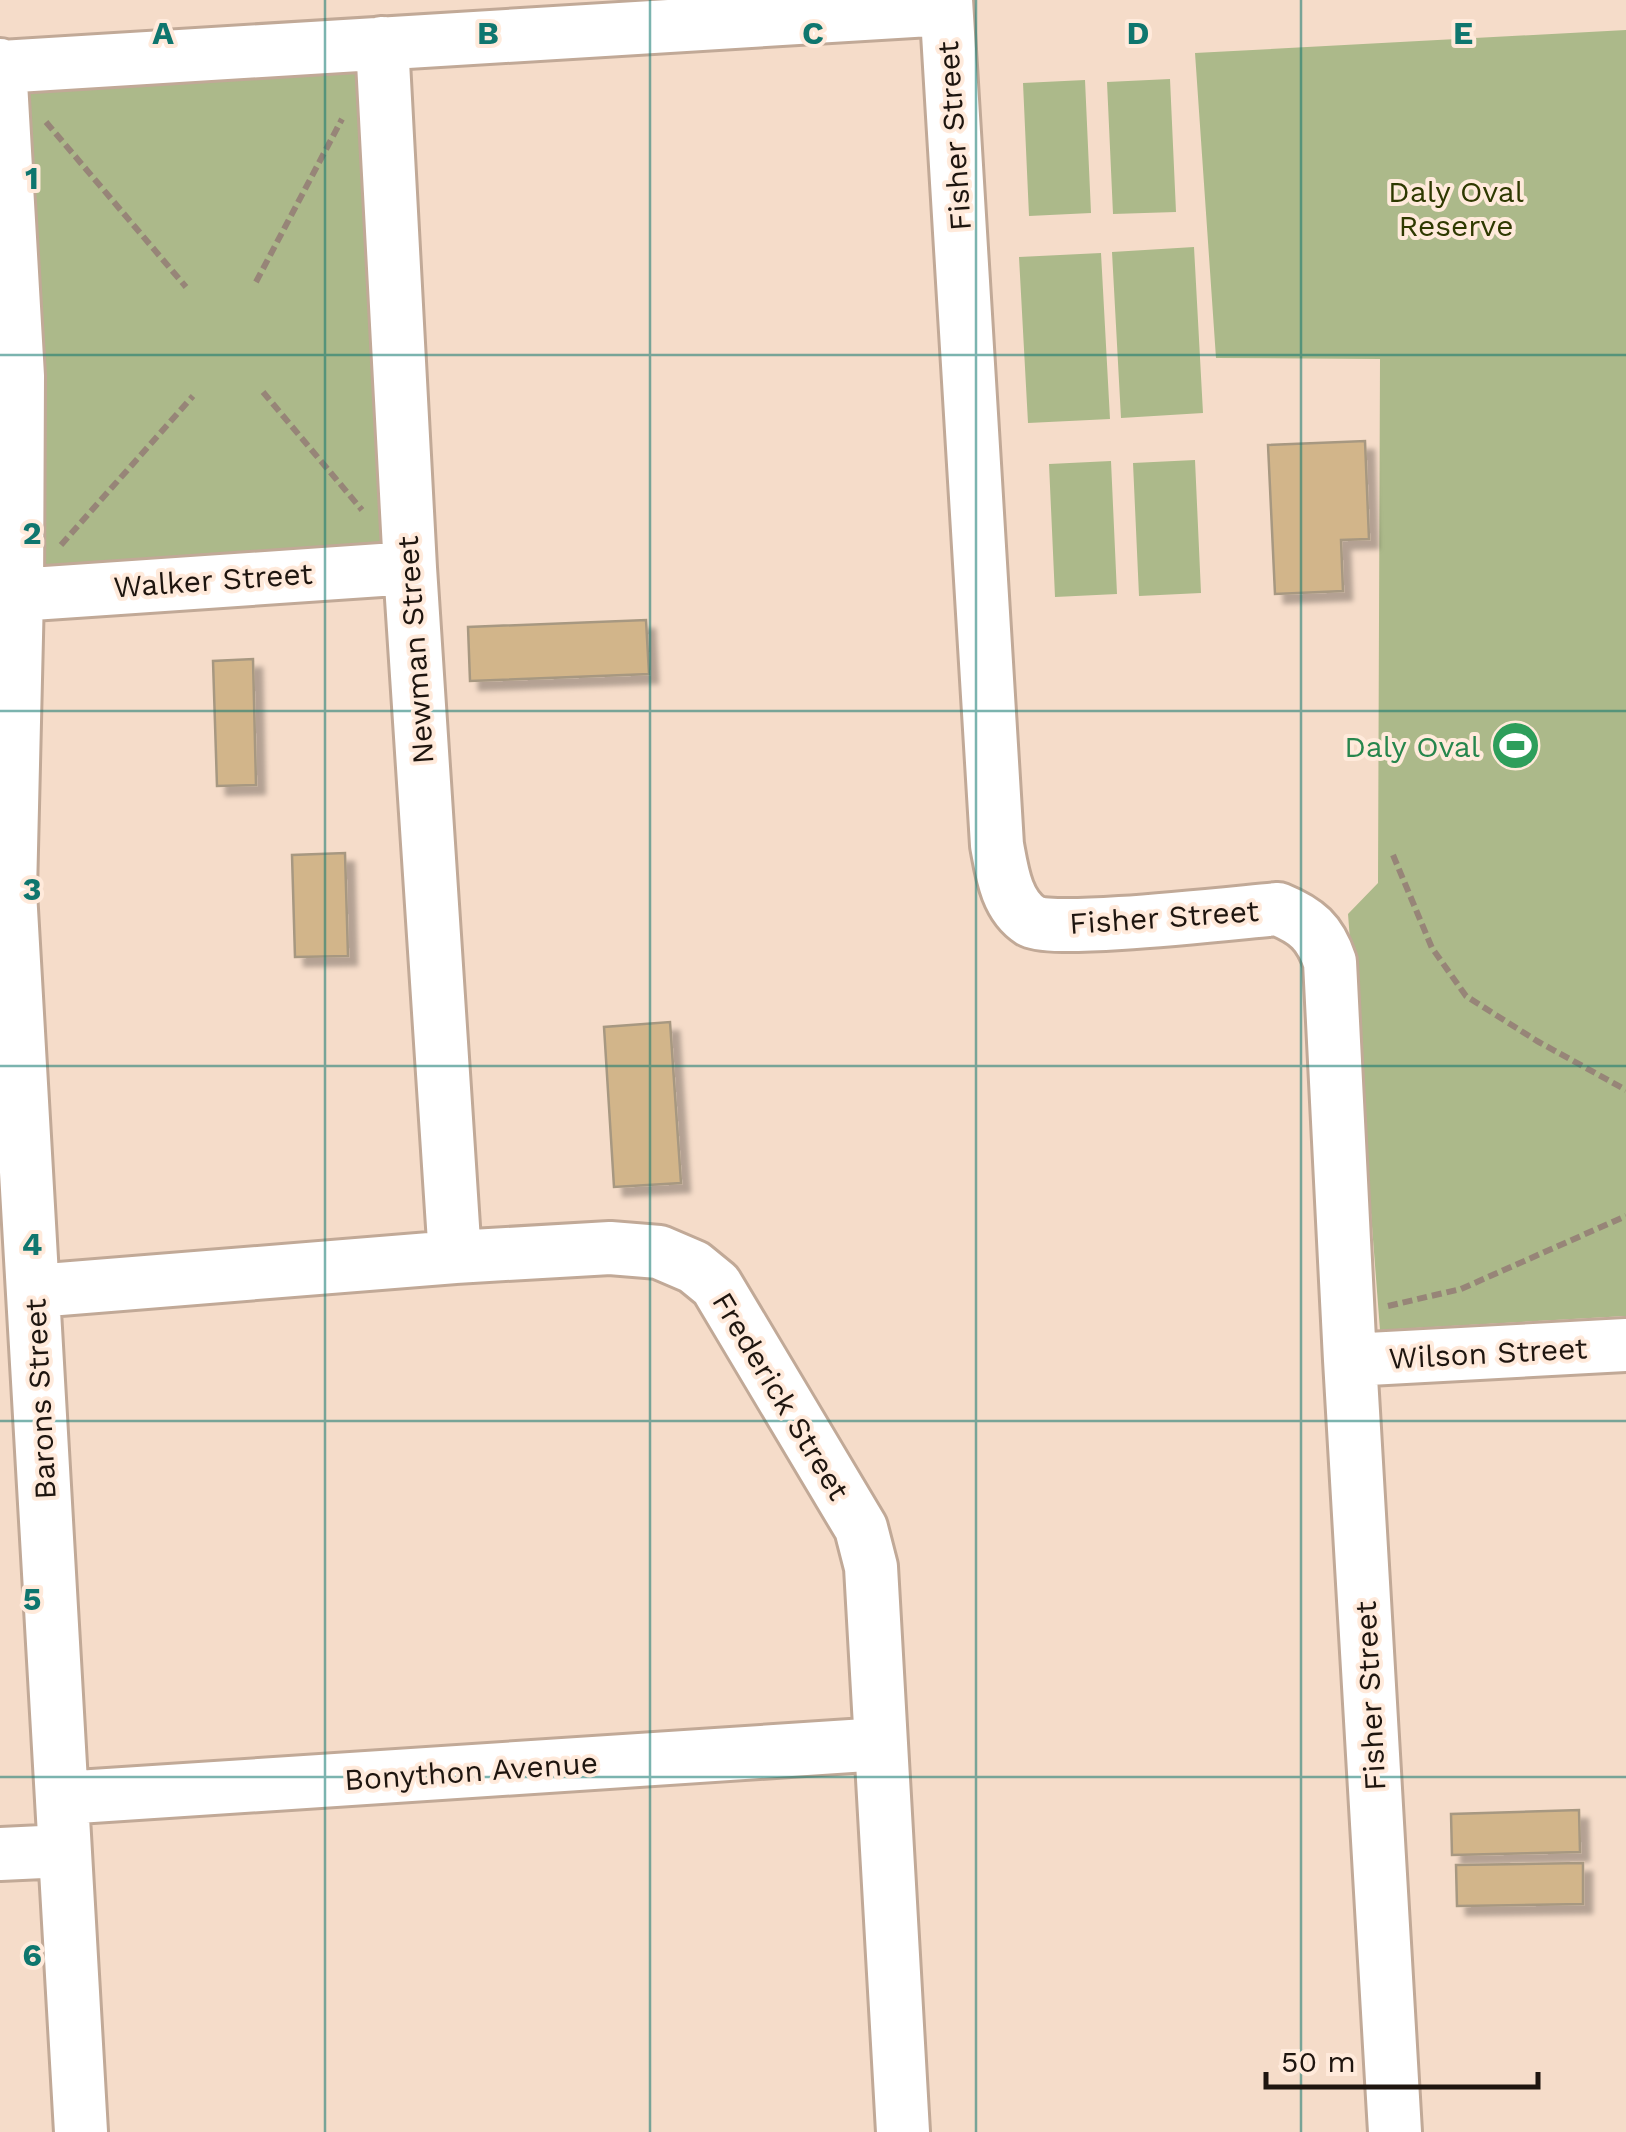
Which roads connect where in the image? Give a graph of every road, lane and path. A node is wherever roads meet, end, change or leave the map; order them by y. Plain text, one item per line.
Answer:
1 (946, 5) edge
2 (382, 43) junction
3 (0, 66) edge
4 (346, 111) dead end
5 (256, 282) dead end
6 (186, 286) dead end
7 (9, 376) edge
8 (263, 392) dead end
9 (193, 396) dead end
10 (410, 568) junction
11 (17, 595) junction
12 (1393, 855) dead end
13 (5, 893) edge
14 (1626, 1090) edge
15 (1626, 1216) edge
16 (455, 1257) junction
17 (35, 1291) junction
18 (1349, 1338) junction
19 (1626, 1345) edge
20 (881, 1744) junction
21 (62, 1798) junction
22 (64, 1851) junction
23 (0, 1854) edge
24 (81, 2132) edge
25 (903, 2132) edge
26 (1396, 2132) edge

1 - 2 street
1 - 18 street, Fisher Street
2 - 3 street
2 - 10 street, Newman Street
3 - 6 path
3 - 7 street, Barons Street
4 - 5 path
7 - 11 street, Barons Street
8 - 10 path
9 - 11 path
10 - 11 street, Walker Street
10 - 16 street, Newman Street
11 - 13 street, Barons Street
12 - 14 path
13 - 17 street, Barons Street
15 - 18 path
16 - 17 street, Frederick Street
16 - 20 street, Frederick Street
17 - 21 street, Barons Street
18 - 19 street, Wilson Street
18 - 26 street, Fisher Street
20 - 21 street, Bonython Avenue
20 - 25 street, Frederick Street
21 - 22 street, Barons Street
22 - 23 street
22 - 24 street, Barons Street

